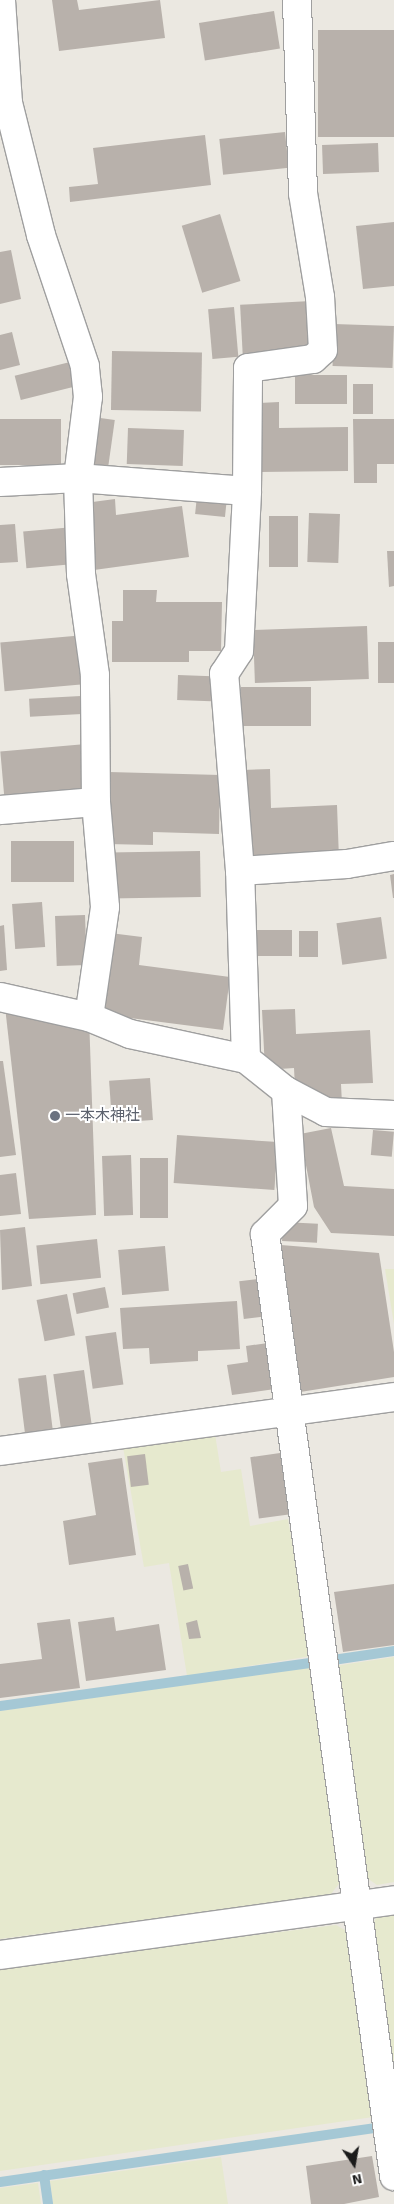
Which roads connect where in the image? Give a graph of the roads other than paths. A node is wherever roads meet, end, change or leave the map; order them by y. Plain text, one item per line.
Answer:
1 (1, 0) edge
2 (297, 0) edge
3 (78, 478) junction
4 (0, 482) edge
5 (247, 491) junction
6 (96, 802) junction
7 (0, 810) edge
8 (394, 856) edge
9 (240, 871) junction
10 (0, 997) edge
11 (89, 1017) junction
12 (246, 1059) junction
13 (286, 1092) junction
14 (394, 1115) edge
15 (394, 1397) edge
16 (288, 1411) junction
17 (0, 1451) edge
18 (394, 1900) edge
19 (356, 1906) junction
20 (0, 1955) edge
21 (394, 2176) edge

1 - 3 street
2 - 5 street
3 - 4 street
3 - 5 street
3 - 6 street
5 - 9 street
6 - 7 street
6 - 11 street
8 - 9 street
9 - 12 street
10 - 11 street
11 - 12 street
12 - 13 street
13 - 14 street
13 - 16 street
15 - 16 street
16 - 17 street
16 - 19 street
18 - 19 street
19 - 20 street
19 - 21 street

